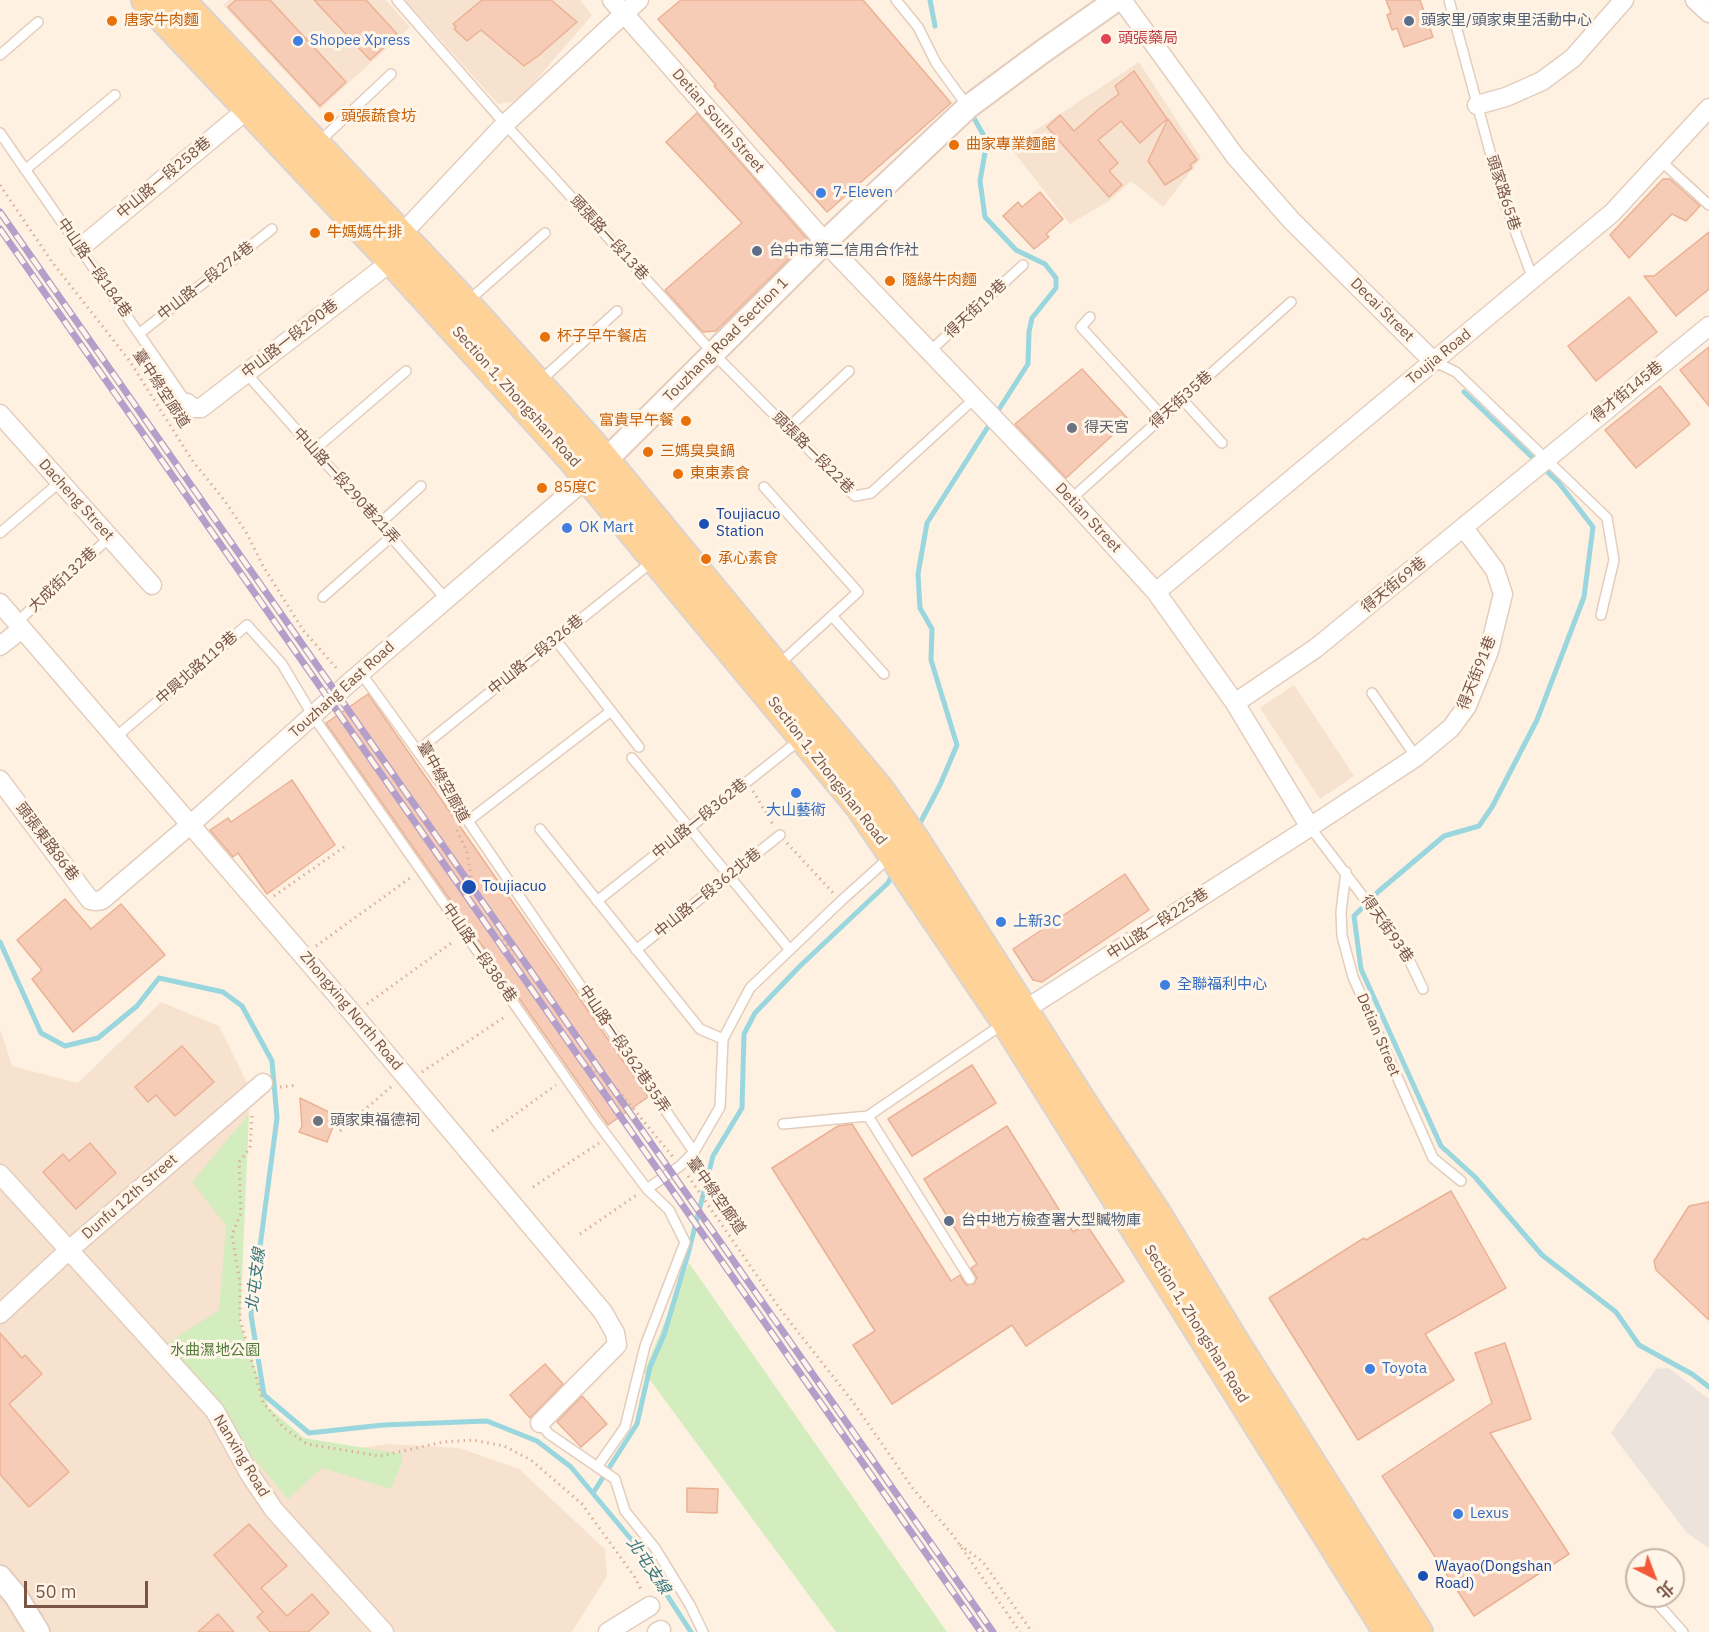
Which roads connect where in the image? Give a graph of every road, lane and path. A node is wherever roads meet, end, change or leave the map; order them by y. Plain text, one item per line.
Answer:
1 (146, 0) edge
2 (180, 0) edge
3 (397, 0) edge
4 (639, 0) edge
5 (896, 0) edge
6 (1116, 0) edge
7 (1122, 0) edge
8 (1449, 0) edge
9 (1624, 0) edge
10 (1695, 0) edge
11 (617, 7) edge
12 (1709, 13) edge
13 (38, 22) dead end
14 (0, 55) edge
15 (392, 74) dead end
16 (115, 95) dead end
17 (1477, 105) junction
18 (968, 107) junction
19 (249, 108) junction
20 (1709, 108) edge
21 (505, 124) junction
22 (0, 133) edge
23 (316, 146) junction
24 (1661, 161) junction
25 (25, 170) junction
26 (0, 185) edge
27 (1709, 205) edge
28 (272, 229) dead end
29 (545, 233) dead end
30 (825, 242) junction
31 (80, 248) junction
32 (396, 248) junction
33 (1023, 265) dead end
34 (1534, 279) junction
35 (1291, 302) dead end
36 (465, 303) junction
37 (617, 311) dead end
38 (1090, 316) dead end
39 (1709, 326) edge
40 (140, 333) junction
41 (712, 352) junction
42 (929, 352) junction
43 (1433, 361) junction
44 (406, 371) dead end
45 (849, 371) dead end
46 (246, 374) junction
47 (538, 383) junction
48 (974, 399) junction
49 (1182, 399) junction
50 (187, 403) joint
51 (1163, 417) junction
52 (3, 423) edge
53 (788, 428) junction
54 (1222, 443) dead end
55 (314, 450) junction
56 (1546, 459) junction
57 (597, 469) junction
58 (60, 482) junction
59 (421, 486) dead end
60 (764, 487) dead end
61 (1071, 499) junction
62 (379, 524) junction
63 (1464, 528) junction
64 (0, 533) edge
65 (110, 537) junction
66 (391, 537) junction
67 (654, 560) junction
68 (152, 585) dead end
69 (1156, 592) junction
70 (323, 597) dead end
71 (446, 599) junction
72 (0, 603) edge
73 (1601, 615) dead end
74 (832, 616) junction
75 (19, 626) junction
76 (555, 639) junction
77 (0, 646) edge
78 (776, 667) junction
79 (884, 674) dead end
80 (355, 678) junction
81 (1372, 693) dead end
82 (1236, 703) junction
83 (611, 711) junction
84 (313, 716) junction
85 (116, 737) junction
86 (803, 737) junction
87 (639, 747) dead end
88 (417, 751) junction
89 (632, 758) dead end
90 (1416, 758) junction
91 (0, 780) edge
92 (468, 821) junction
93 (191, 824) junction
94 (1310, 827) junction
95 (689, 828) junction
96 (457, 829) dead end
97 (540, 829) dead end
98 (780, 835) dead end
99 (347, 845) dead end
100 (893, 855) junction
101 (422, 870) junction
102 (1346, 872) junction
103 (729, 876) junction
104 (95, 901) joint
105 (597, 902) junction
106 (260, 906) junction
107 (465, 933) junction
108 (636, 950) junction
109 (790, 950) junction
110 (303, 955) junction
111 (1423, 989) dead end
112 (518, 1008) junction
113 (353, 1014) junction
114 (1015, 1016) junction
115 (723, 1039) junction
116 (408, 1078) junction
117 (566, 1078) junction
118 (297, 1085) dead end
119 (264, 1088) junction
120 (868, 1116) junction
121 (783, 1124) dead end
122 (340, 1131) dead end
123 (492, 1131) dead end
124 (609, 1136) junction
125 (694, 1152) junction
126 (680, 1166) junction
127 (0, 1174) edge
128 (1461, 1181) dead end
129 (533, 1187) dead end
130 (647, 1189) junction
131 (580, 1234) dead end
132 (69, 1250) junction
133 (970, 1279) dead end
134 (0, 1314) edge
135 (540, 1423) joint
136 (597, 1467) junction
137 (957, 1542) junction
138 (0, 1577) edge
139 (650, 1606) joint
140 (1661, 1608) edge
141 (38, 1632) edge
142 (384, 1632) edge
143 (608, 1632) edge
144 (703, 1632) edge
145 (1020, 1632) edge
146 (1032, 1632) edge
147 (1388, 1632) edge
148 (1418, 1632) edge
149 (1683, 1632) edge

1 - 19 main road, Section 1, Zhongshan Road
2 - 23 main road, Section 1, Zhongshan Road
3 - 21 lane, 頭張路一段13巷
4 - 11 street, 中山路一段290巷
5 - 18 lane
6 - 18 street, Touzhang Road Section 1
7 - 43 street, Decai Street
8 - 17 lane, 頭家路65巷
9 - 17 street
10 - 12 street
11 - 21 street, 中山路一段290巷
11 - 30 street, Detian South Street
13 - 14 lane
15 - 23 lane
16 - 25 lane
17 - 34 lane, 頭家路65巷
18 - 30 street, Touzhang Road Section 1
19 - 31 street, 中山路一段258巷
19 - 32 main road, Section 1, Zhongshan Road
20 - 24 street, Toujia Road
21 - 32 street, 中山路一段290巷
21 - 41 lane, 頭張路一段13巷
22 - 25 lane, 中山路一段184巷
23 - 32 main road, Section 1, Zhongshan Road
24 - 27 lane
24 - 34 street, Toujia Road
25 - 31 lane, 中山路一段184巷
26 - 80 path, 臺中綠空廊道
28 - 40 lane, 中山路一段274巷
29 - 36 lane
30 - 41 street, Touzhang Road Section 1
30 - 42 street, Detian Street
31 - 40 lane, 中山路一段184巷
32 - 36 main road, Section 1, Zhongshan Road
32 - 46 street, 中山路一段290巷
32 - 57 main road, Section 1, Zhongshan Road
33 - 42 lane, 得天街19巷
34 - 43 street, Toujia Road
35 - 49 lane, 得天街35巷
36 - 47 main road, Section 1, Zhongshan Road
37 - 47 lane
38 - 51 lane
39 - 56 street, 得才街145巷
40 - 50 lane, 中山路一段184巷
41 - 53 lane, 頭張路一段22巷
41 - 57 street, Touzhang Road Section 1
42 - 48 street, Detian Street
43 - 56 lane, Decai Street
43 - 69 street, Toujia Road
44 - 55 lane
45 - 53 lane
46 - 50 street, 中山路一段290巷
46 - 55 lane, 中山路一段290巷21弄
47 - 57 main road, Section 1, Zhongshan Road
48 - 53 lane, 頭張路一段22巷
48 - 61 street, Detian Street
49 - 51 lane, 得天街35巷
49 - 54 lane
51 - 61 lane, 得天街35巷
52 - 58 street, Dacheng Street
55 - 62 lane, 中山路一段290巷21弄
56 - 63 street, 得天街69巷
56 - 73 lane, Decai Street
57 - 67 main road, Section 1, Zhongshan Road
57 - 71 street, Touzhang East Road
57 - 78 main road, Section 1, Zhongshan Road
58 - 64 lane
58 - 65 street, Dacheng Street
59 - 62 lane
60 - 74 lane
61 - 69 street, Detian Street
62 - 66 lane, 中山路一段290巷21弄
63 - 82 street, 得天街69巷
63 - 90 street, 得天街91巷
65 - 68 street, Dacheng Street
65 - 75 lane, 大成街132巷
66 - 70 lane
66 - 71 lane, 中山路一段290巷21弄
67 - 76 lane, 中山路一段326巷
67 - 86 main road, Section 1, Zhongshan Road
69 - 82 street, Detian Street
71 - 80 street, Touzhang East Road
72 - 75 street, Zhongxing North Road
74 - 78 lane
74 - 79 lane
75 - 77 street
75 - 85 street, Zhongxing North Road
76 - 83 lane
76 - 88 lane, 中山路一段326巷
78 - 114 main road, Section 1, Zhongshan Road
80 - 84 street, Touzhang East Road
80 - 88 lane, 中山路一段362巷35弄
81 - 90 lane
82 - 94 street, Detian Street
83 - 87 lane
83 - 92 lane
84 - 85 lane, 中興北路119巷
84 - 93 street, Touzhang East Road
84 - 101 lane, 中山路一段386巷
85 - 93 street, Zhongxing North Road
86 - 95 lane, 中山路一段362巷
86 - 100 main road, Section 1, Zhongshan Road
88 - 92 lane, 中山路一段362巷35弄
89 - 95 lane
90 - 94 street, 得天街91巷
91 - 104 street, 頭張東路86巷
92 - 125 lane, 中山路一段362巷35弄
93 - 104 street, Touzhang East Road
93 - 106 street, Zhongxing North Road
94 - 102 lane, 得天街93巷
94 - 114 street, 中山路一段225巷
95 - 103 lane
95 - 105 lane, 中山路一段362巷
96 - 126 path, 臺中綠空廊道
97 - 105 lane
98 - 103 lane, 中山路一段362北巷
99 - 106 path
100 - 109 lane
100 - 114 main road, Section 1, Zhongshan Road
101 - 107 lane, 中山路一段386巷
101 - 110 path
102 - 111 lane, 得天街93巷
102 - 128 lane, Detian Street
103 - 108 lane, 中山路一段362北巷
103 - 109 lane
105 - 108 lane
106 - 110 street, Zhongxing North Road
107 - 112 lane, 中山路一段386巷
107 - 113 path
108 - 115 lane
109 - 115 lane
110 - 113 street, Zhongxing North Road
112 - 116 path
112 - 117 lane, 中山路一段386巷
113 - 116 street, Zhongxing North Road
114 - 120 lane
114 - 147 main road, Section 1, Zhongshan Road
114 - 148 main road, Section 1, Zhongshan Road
115 - 125 lane
116 - 122 path
116 - 135 street, Zhongxing North Road
117 - 123 path
117 - 124 lane, 中山路一段386巷
118 - 119 path
119 - 132 street, Dunfu 12th Street
119 - 139 path
120 - 121 lane
120 - 133 lane
124 - 129 path
124 - 130 lane, 中山路一段386巷
125 - 126 lane
126 - 130 lane
126 - 137 path, 臺中綠空廊道
127 - 132 street, Nanxing Road
130 - 131 path
130 - 136 lane, 中山路一段386巷
132 - 134 street, Dunfu 12th Street
132 - 142 street, Nanxing Road
135 - 136 lane
136 - 144 lane
137 - 145 path, 臺中綠空廊道
137 - 146 path, 臺中綠空廊道
138 - 141 street
139 - 143 street
140 - 149 lane

